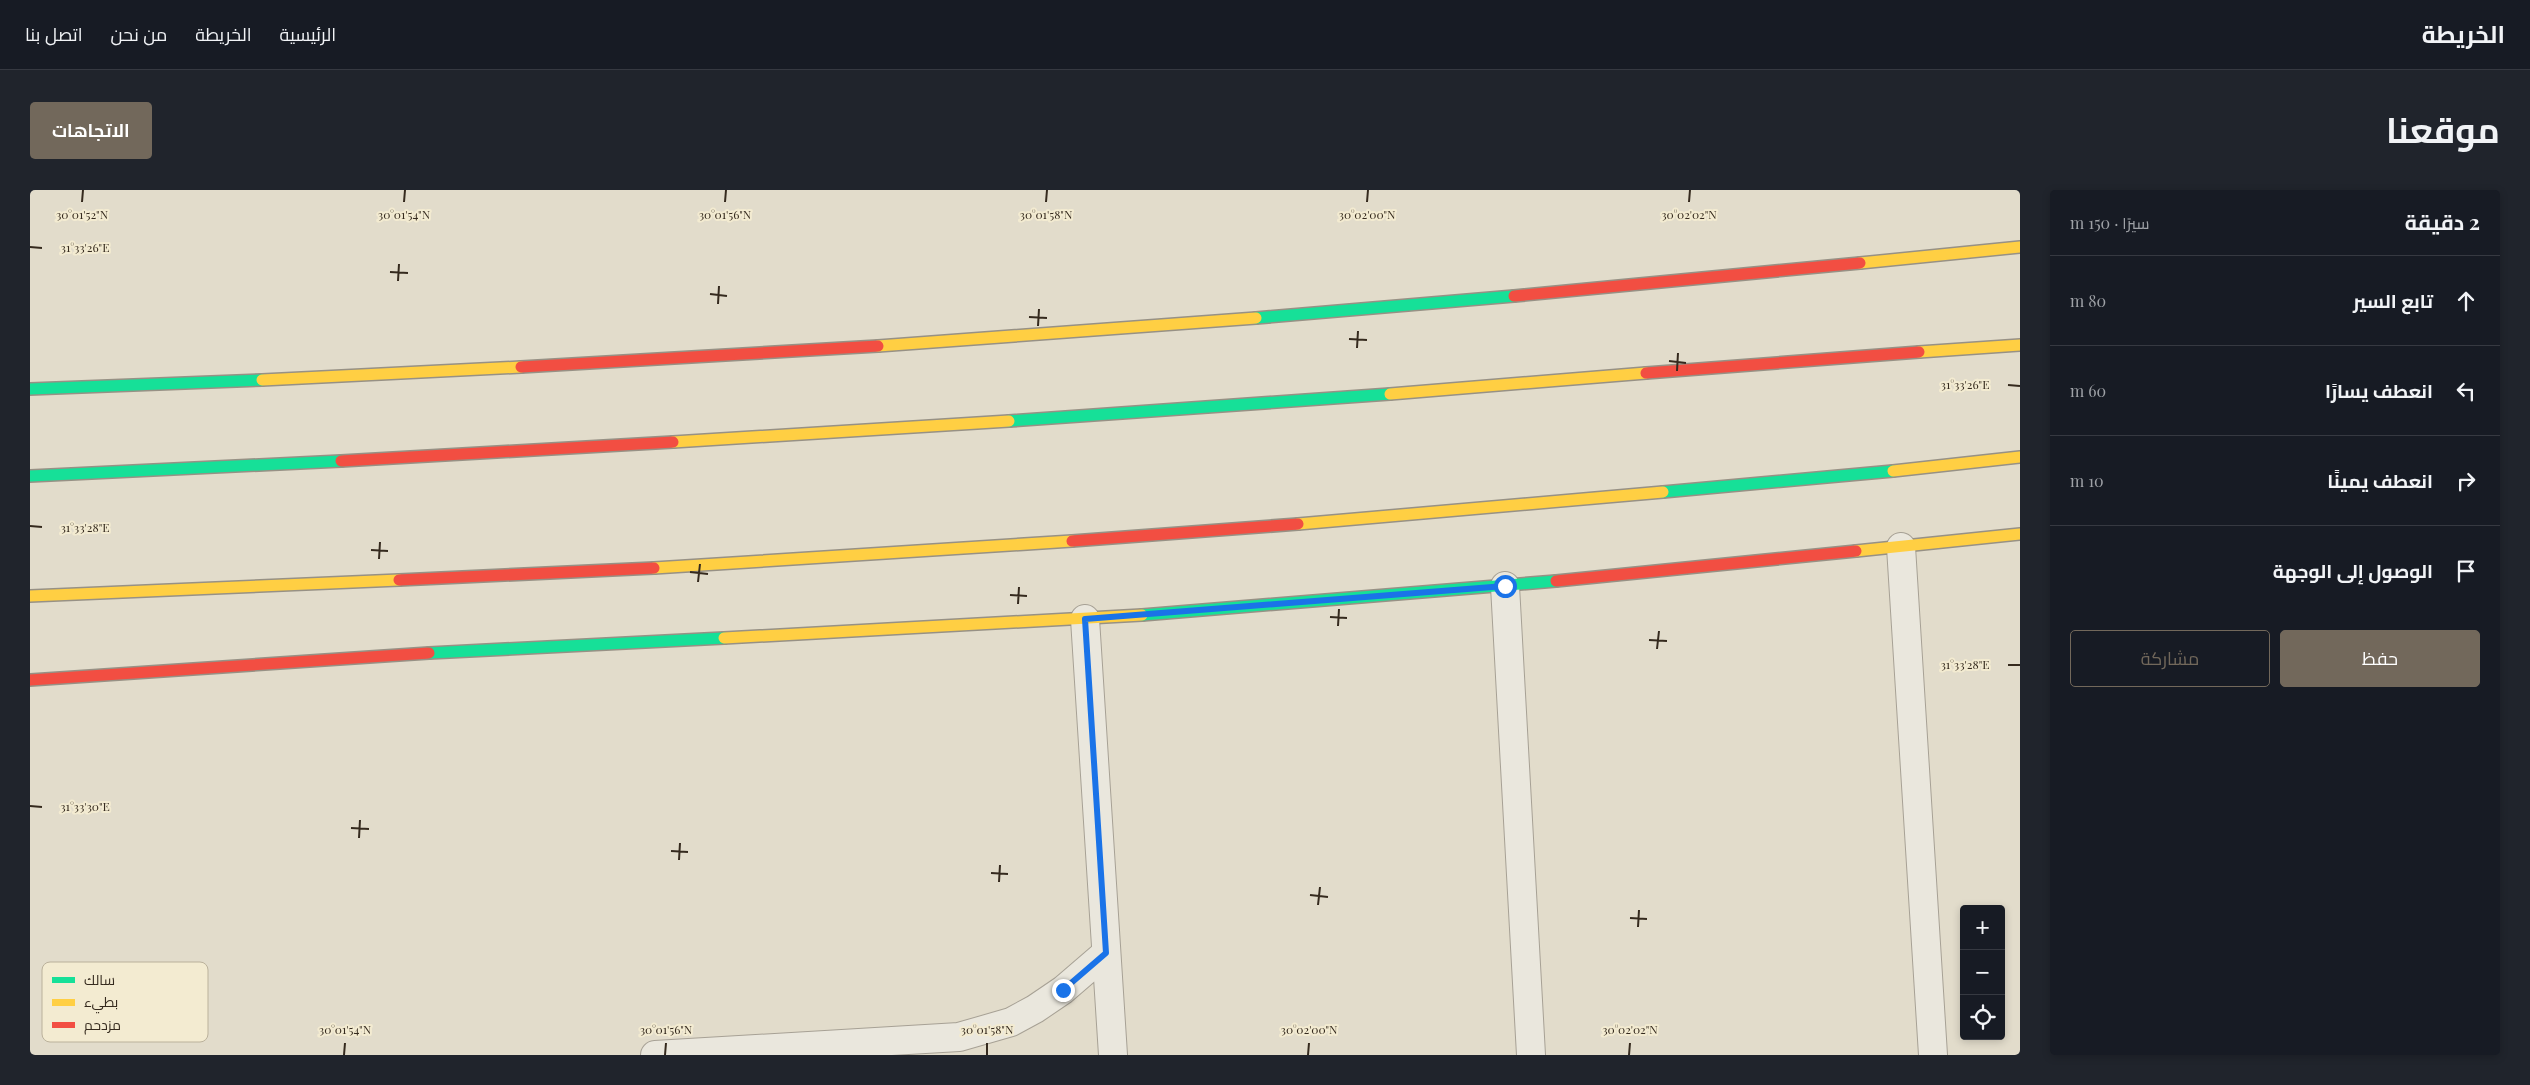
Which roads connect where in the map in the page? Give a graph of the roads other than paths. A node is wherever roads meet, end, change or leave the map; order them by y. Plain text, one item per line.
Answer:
1 (2020, 247) edge
2 (2020, 345) edge
3 (30, 389) edge
4 (2020, 457) edge
5 (30, 476) edge
6 (2020, 534) edge
7 (1901, 547) junction
8 (1505, 586) junction
9 (30, 596) edge
10 (1085, 619) junction
11 (30, 680) edge
12 (1106, 953) junction
13 (655, 1055) edge
14 (1113, 1055) edge
15 (1531, 1055) edge
16 (1933, 1055) edge

1 - 3 street
2 - 5 street
4 - 9 street
6 - 7 street
7 - 8 street
7 - 16 street
8 - 10 street
8 - 15 street
10 - 11 street
10 - 12 street
12 - 13 street
12 - 14 street

